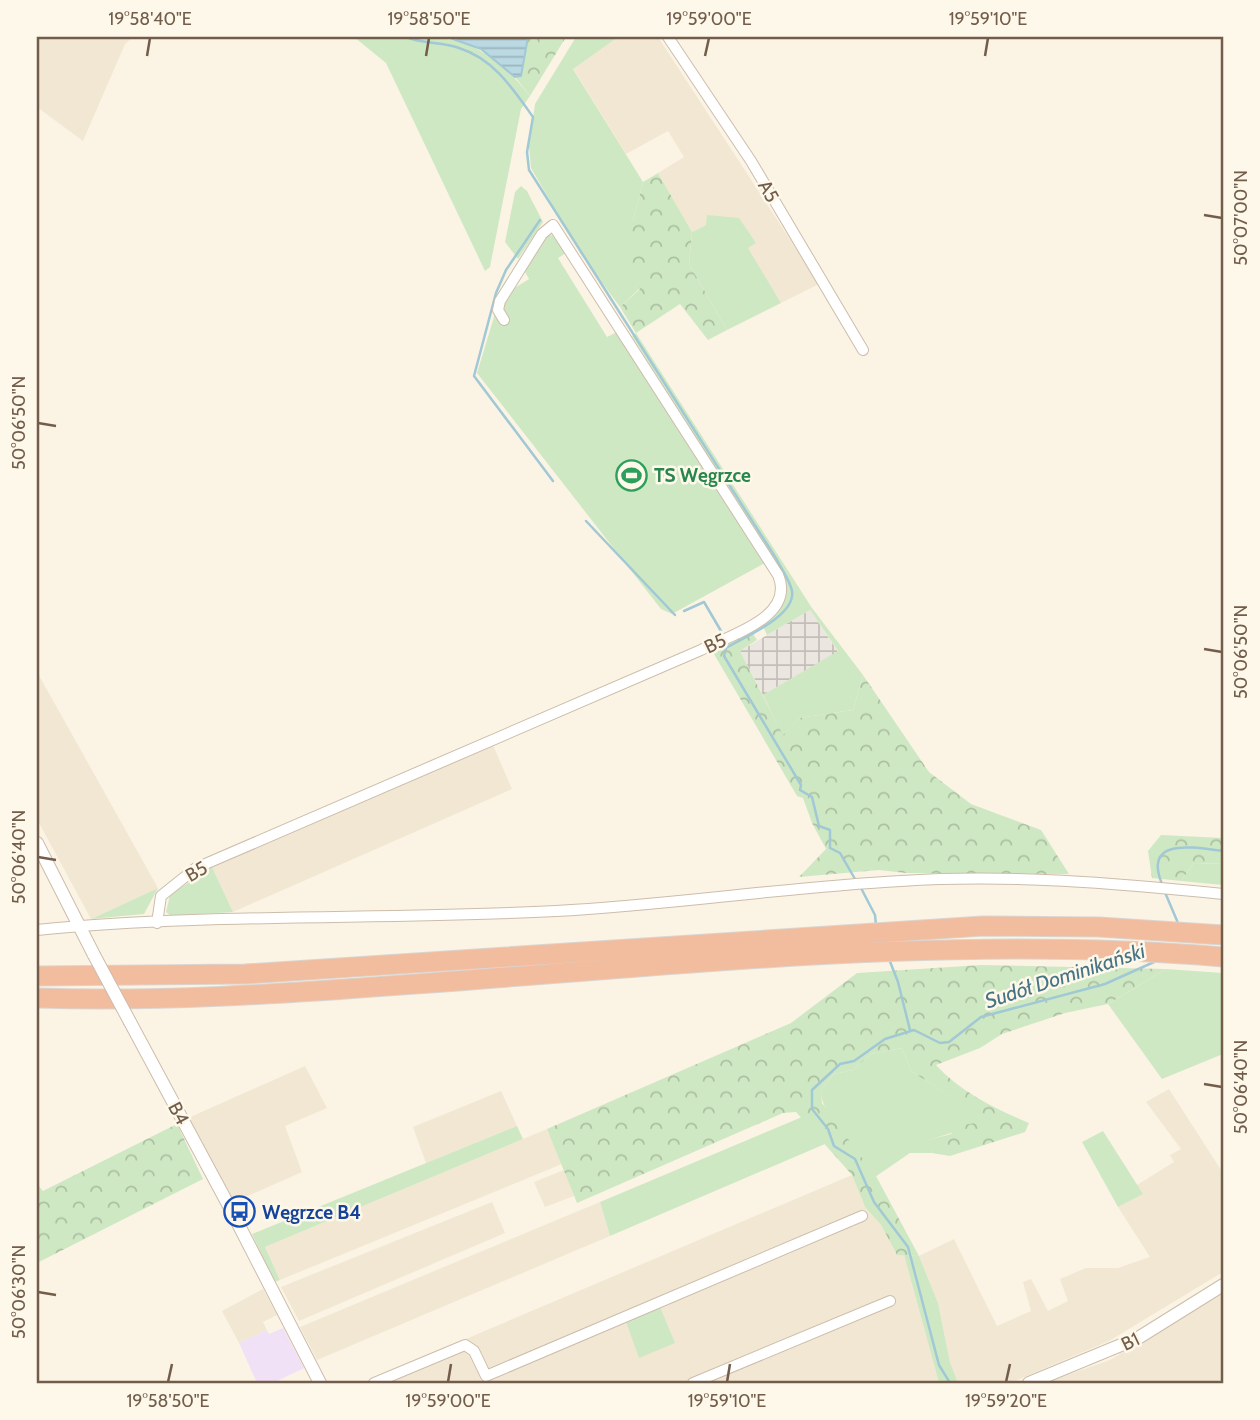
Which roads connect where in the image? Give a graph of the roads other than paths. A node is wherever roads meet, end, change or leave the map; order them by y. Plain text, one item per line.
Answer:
1 (668, 37) edge
2 (504, 320) dead end
3 (863, 350) dead end
4 (37, 843) edge
5 (1223, 894) edge
6 (157, 923) junction
7 (79, 927) junction
8 (37, 930) edge
9 (1223, 935) edge
10 (1223, 957) edge
11 (37, 976) edge
12 (37, 998) edge
13 (862, 1216) dead end
14 (1223, 1285) edge
15 (890, 1301) dead end
16 (320, 1383) edge
17 (374, 1383) edge
18 (693, 1383) edge
19 (1029, 1383) edge

1 - 3 street, A5
2 - 6 street, B5
4 - 7 street, B4
5 - 6 street
6 - 7 street
7 - 8 street
7 - 16 street, B4, bridge
9 - 11 highway
10 - 12 highway
13 - 17 street
14 - 19 street, B1
15 - 18 street

